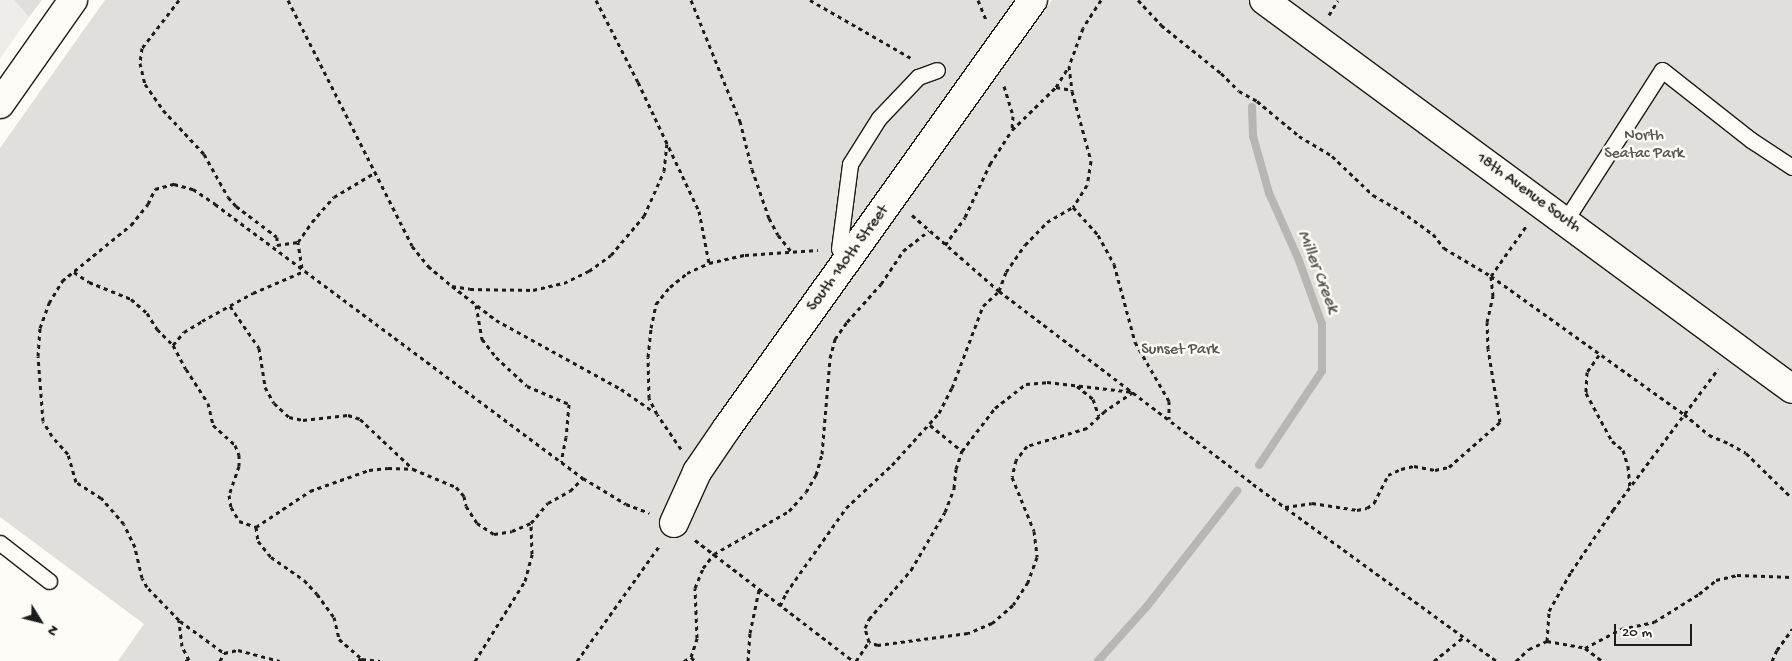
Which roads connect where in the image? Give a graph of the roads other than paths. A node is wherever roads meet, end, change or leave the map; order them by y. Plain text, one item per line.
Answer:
1 (73, 0) edge
2 (1033, 0) edge
3 (1264, 0) edge
4 (938, 70) road end
5 (0, 104) edge
6 (1792, 167) edge
7 (1565, 222) junction
8 (839, 249) dead end
9 (1792, 389) edge
10 (674, 523) road end
11 (0, 543) edge
12 (49, 581) dead end

1 - 5 street
2 - 10 street, South 140th Street
3 - 7 street, 18th Avenue South
4 - 8 lane
6 - 7 lane
7 - 9 street, 18th Avenue South
11 - 12 lane

